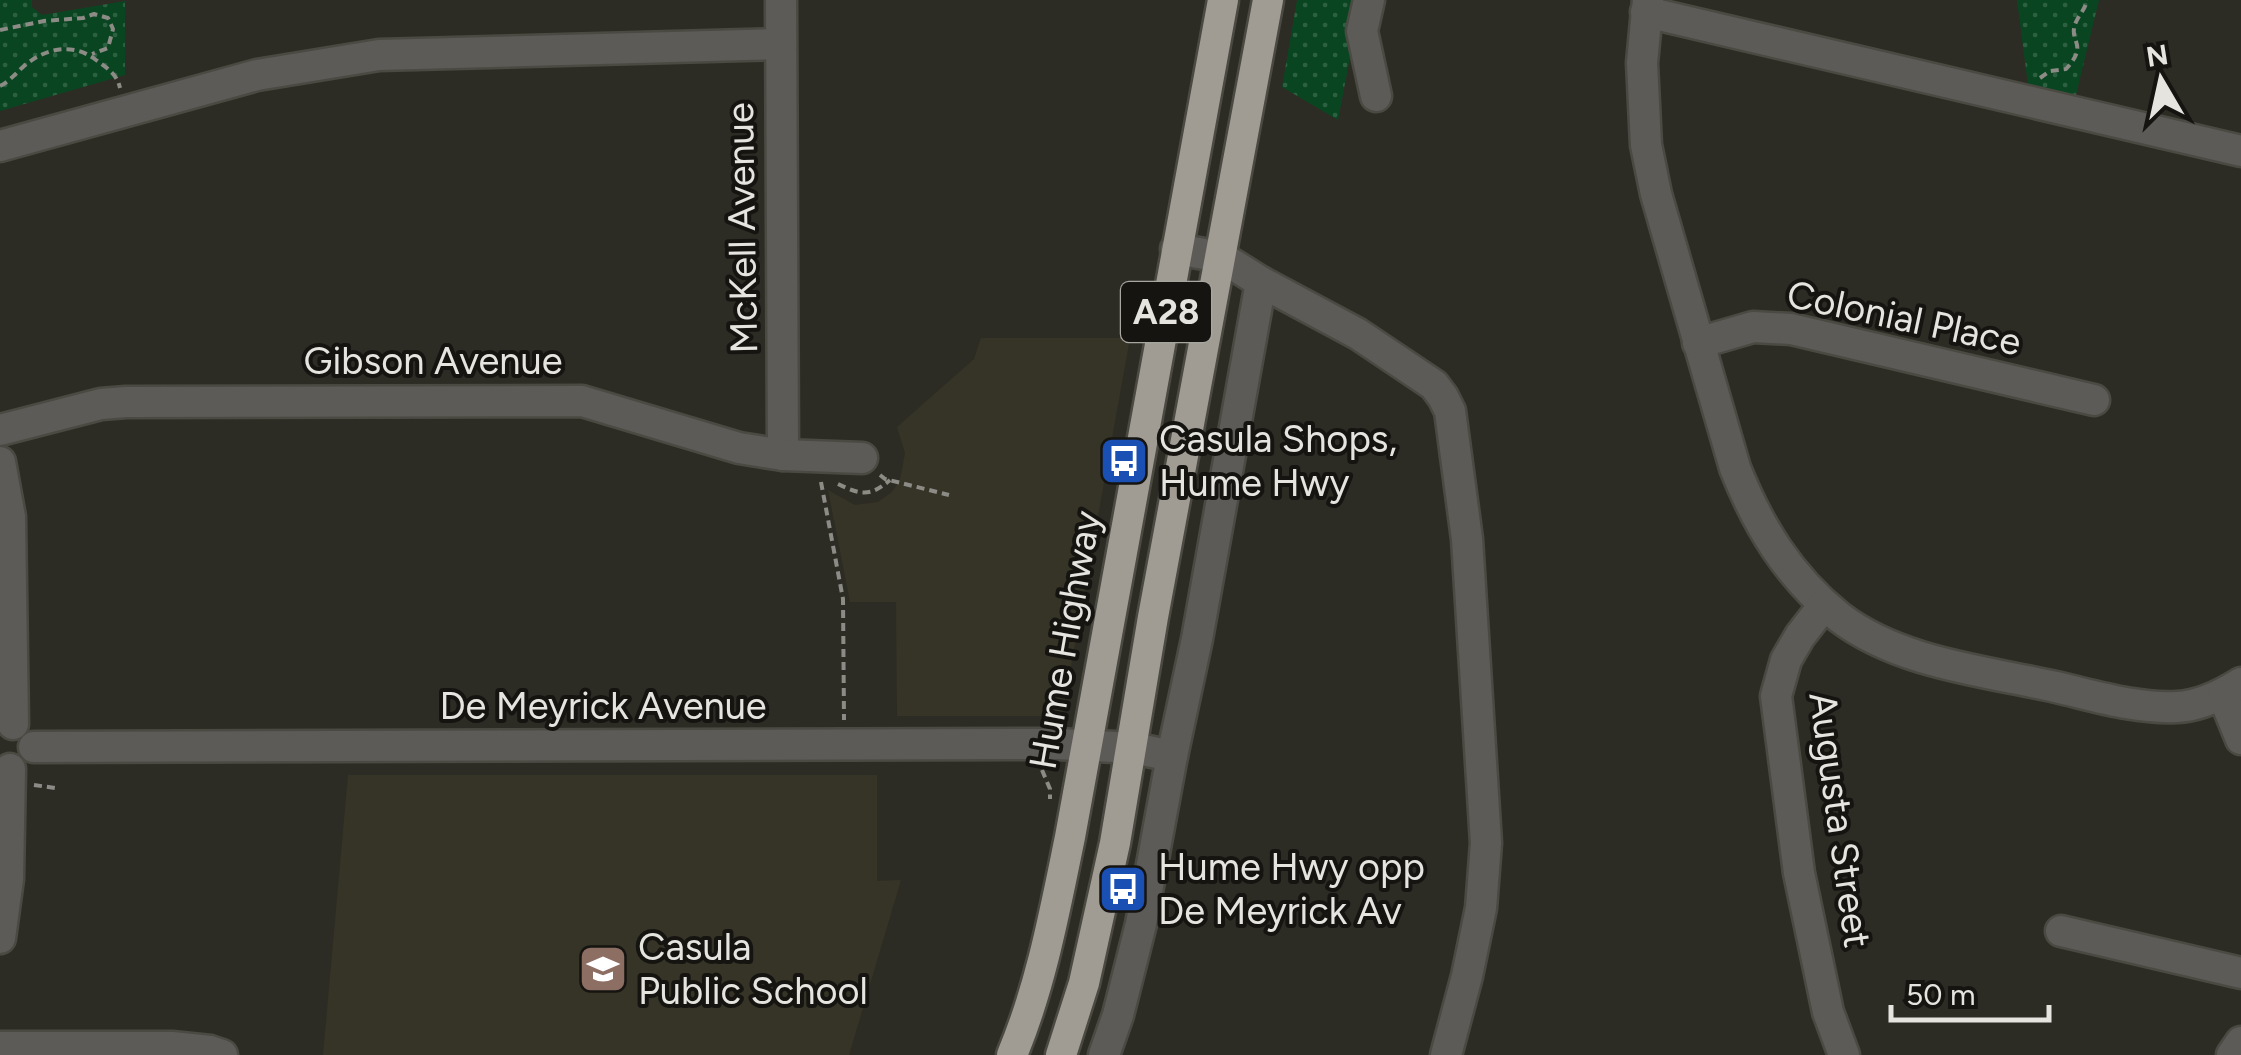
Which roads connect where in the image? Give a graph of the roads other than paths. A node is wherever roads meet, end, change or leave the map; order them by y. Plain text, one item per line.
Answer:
1 (781, 0) edge
2 (1223, 0) edge
3 (1268, 0) edge
4 (1369, 0) edge
5 (1647, 6) edge
6 (780, 44) junction
7 (1376, 96) dead end
8 (0, 146) edge
9 (2241, 151) edge
10 (1176, 249) junction
11 (1221, 257) junction
12 (1261, 282) junction
13 (1698, 343) junction
14 (2094, 400) dead end
15 (0, 430) edge
16 (784, 455) junction
17 (862, 458) road end
18 (0, 462) edge
19 (1824, 604) junction
20 (2232, 689) edge
21 (16, 733) edge
22 (2241, 738) edge
23 (1087, 744) junction
24 (1133, 748) junction
25 (1172, 756) junction
26 (15, 774) edge
27 (2061, 931) dead end
28 (0, 938) edge
29 (2241, 973) edge
30 (2241, 1042) edge
31 (0, 1047) edge
32 (222, 1055) edge
33 (1012, 1055) edge
34 (1061, 1055) edge
35 (1104, 1055) edge
36 (1446, 1055) edge
37 (1844, 1055) edge
38 (2232, 1055) edge

1 - 6 street, McKell Avenue
2 - 10 highway, Hume Highway / A28
3 - 11 highway, A28
4 - 7 street
5 - 9 street
5 - 13 street
6 - 8 street
6 - 16 street, McKell Avenue
10 - 11 street
10 - 23 highway, Hume Highway / A28
11 - 12 street
11 - 24 highway, A28
12 - 25 street
12 - 36 street
13 - 14 street, Colonial Place
13 - 19 street
15 - 16 street, Gibson Avenue
16 - 17 street, Gibson Avenue
18 - 21 street
19 - 20 street
19 - 37 street, Augusta Street
20 - 22 street
21 - 23 street, De Meyrick Avenue
21 - 26 street
23 - 24 street, De Meyrick Avenue
23 - 33 highway, Hume Highway / A28
24 - 25 street, De Meyrick Avenue
24 - 34 highway, A28
25 - 35 street
26 - 28 street
27 - 29 street
30 - 38 street
31 - 32 street

